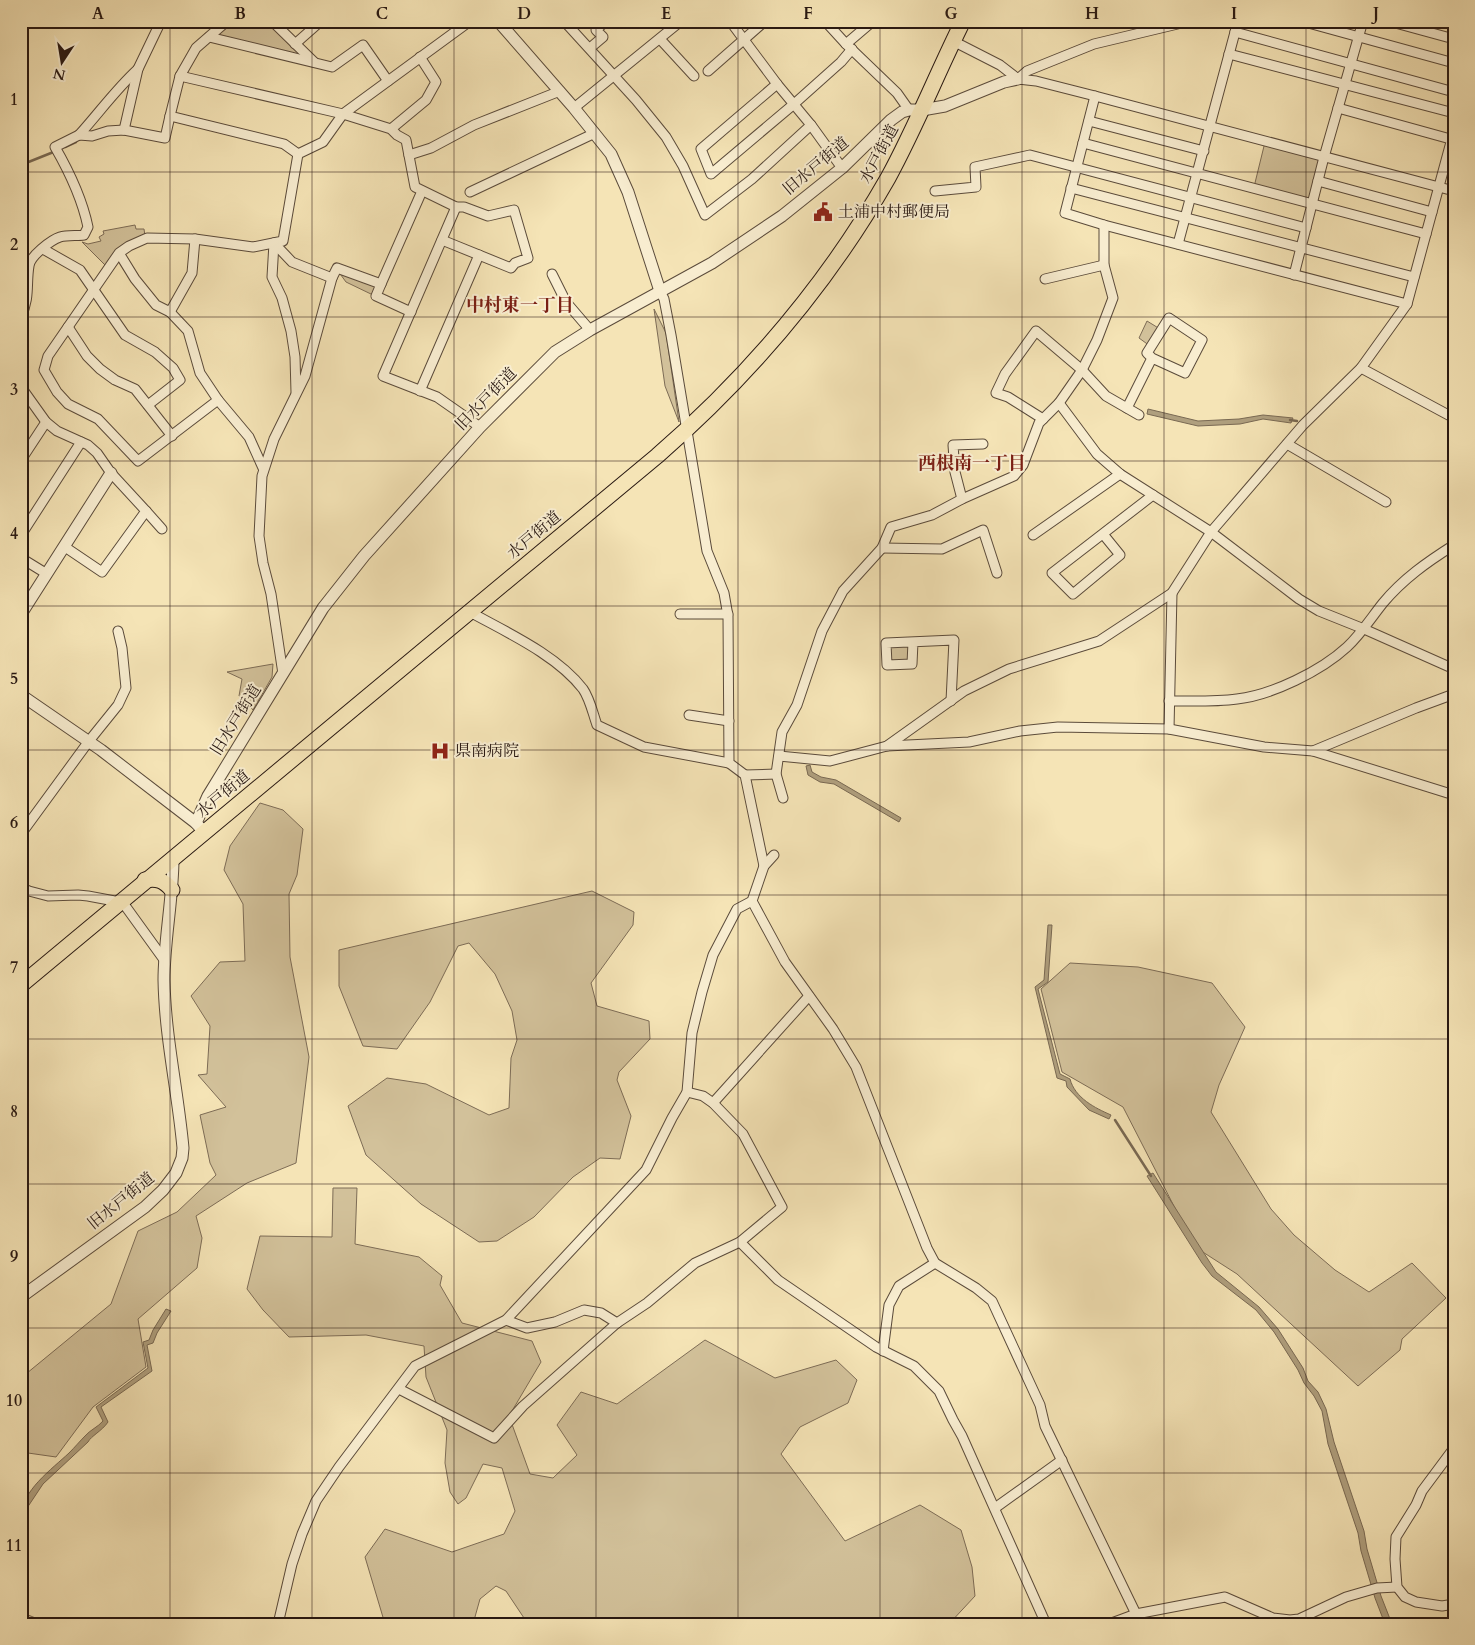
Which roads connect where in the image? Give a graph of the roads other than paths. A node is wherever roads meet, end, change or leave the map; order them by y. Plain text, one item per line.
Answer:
1 (161, 21) edge
2 (272, 21) edge
3 (321, 21) edge
4 (470, 21) edge
5 (498, 21) edge
6 (564, 21) edge
7 (606, 21) edge
8 (680, 21) edge
9 (730, 21) edge
10 (765, 21) edge
11 (825, 21) edge
12 (873, 21) edge
13 (963, 21) edge
14 (1190, 21) edge
15 (1238, 21) edge
16 (1301, 21) edge
17 (1363, 21) edge
18 (1388, 21) edge
19 (222, 23) edge
20 (1235, 32) junction
21 (1358, 37) junction
22 (209, 38) junction
23 (660, 39) junction
24 (744, 39) junction
25 (1454, 39) edge
26 (953, 41) junction
27 (295, 44) junction
28 (849, 47) junction
29 (590, 48) junction
30 (1229, 54) junction
31 (420, 57) junction
32 (314, 62) junction
33 (1454, 63) edge
34 (1351, 64) junction
35 (138, 69) junction
36 (708, 70) dead end
37 (180, 76) junction
38 (614, 76) junction
39 (694, 76) dead end
40 (1018, 78) junction
41 (388, 80) junction
42 (777, 84) junction
43 (1345, 84) junction
44 (560, 91) junction
45 (1454, 92) edge
46 (1095, 96) junction
47 (794, 104) junction
48 (574, 108) junction
49 (1338, 108) junction
50 (915, 110) junction
51 (1454, 113) edge
52 (343, 114) junction
53 (170, 116) junction
54 (1089, 121) junction
55 (811, 125) junction
56 (1210, 127) junction
57 (391, 129) junction
58 (124, 130) junction
59 (596, 133) junction
60 (79, 135) junction
61 (1453, 137) edge
62 (1083, 143) junction
63 (1204, 151) junction
64 (298, 154) junction
65 (409, 155) junction
66 (1324, 157) junction
67 (1077, 166) junction
68 (842, 168) junction
69 (1197, 174) junction
70 (1318, 181) junction
71 (1071, 188) junction
72 (1438, 188) junction
73 (422, 191) junction
74 (935, 191) dead end
75 (1454, 191) edge
76 (470, 192) dead end
77 (1191, 197) junction
78 (1312, 204) junction
79 (456, 207) junction
80 (1432, 212) junction
81 (1185, 218) junction
82 (1104, 225) junction
83 (1306, 228) junction
84 (1426, 234) junction
85 (194, 240) junction
86 (442, 240) junction
87 (274, 243) junction
88 (1178, 244) junction
89 (1301, 248) junction
90 (43, 249) junction
91 (119, 253) junction
92 (479, 255) junction
93 (1104, 265) junction
94 (552, 274) dead end
95 (1294, 275) junction
96 (1414, 277) junction
97 (332, 278) junction
98 (1045, 279) dead end
99 (381, 284) junction
100 (94, 289) junction
101 (660, 291) junction
102 (1407, 304) junction
103 (170, 312) junction
104 (411, 312) junction
105 (21, 316) edge
106 (68, 327) junction
107 (590, 330) junction
108 (1152, 358) junction
109 (1361, 368) junction
110 (1082, 370) junction
111 (21, 386) edge
112 (420, 391) junction
113 (296, 395) junction
114 (25, 398) edge
115 (218, 400) junction
116 (1059, 403) junction
117 (148, 405) junction
118 (1127, 408) junction
119 (1139, 415) dead end
120 (1454, 418) edge
121 (1043, 419) junction
122 (46, 422) junction
123 (480, 427) junction
124 (686, 431) junction
125 (172, 436) junction
126 (81, 442) junction
127 (983, 444) dead end
128 (1287, 444) junction
129 (21, 460) edge
130 (263, 468) junction
131 (111, 474) junction
132 (1120, 474) junction
133 (1153, 495) junction
134 (962, 498) junction
135 (1386, 502) dead end
136 (146, 510) junction
137 (162, 529) dead end
138 (1211, 532) junction
139 (1103, 534) junction
140 (21, 535) edge
141 (1033, 535) dead end
142 (1454, 545) edge
143 (64, 547) junction
144 (882, 548) junction
145 (21, 558) edge
146 (997, 573) dead end
147 (47, 574) junction
148 (1172, 594) junction
149 (470, 612) junction
150 (21, 614) edge
151 (680, 614) dead end
152 (728, 614) junction
153 (1364, 628) junction
154 (118, 632) dead end
155 (914, 642) dead end
156 (1454, 669) edge
157 (283, 674) junction
158 (1454, 694) edge
159 (21, 695) edge
160 (951, 701) junction
161 (1169, 701) junction
162 (689, 715) dead end
163 (729, 721) junction
164 (1169, 729) junction
165 (89, 741) junction
166 (887, 746) junction
167 (1313, 751) junction
168 (780, 756) junction
169 (730, 763) junction
170 (776, 774) junction
171 (745, 775) junction
172 (1454, 795) edge
173 (783, 798) dead end
174 (200, 828) junction
175 (21, 834) edge
176 (774, 855) dead end
177 (173, 858) junction
178 (764, 866) junction
179 (145, 880) junction
180 (21, 888) edge
181 (172, 890) junction
182 (120, 902) junction
183 (752, 902) junction
184 (165, 961) junction
185 (21, 985) edge
186 (809, 996) junction
187 (687, 1092) junction
188 (713, 1103) junction
189 (740, 1242) junction
190 (935, 1263) junction
191 (21, 1297) edge
192 (506, 1320) junction
193 (617, 1323) junction
194 (883, 1351) junction
195 (399, 1389) junction
196 (1454, 1448) edge
197 (1062, 1460) junction
198 (995, 1508) junction
199 (1397, 1587) junction
200 (1454, 1604) edge
201 (1136, 1614) junction
202 (278, 1624) edge
203 (1046, 1624) edge
204 (1108, 1624) edge

1 - 35 street
2 - 27 street
3 - 27 street
4 - 31 street
5 - 44 street
6 - 29 street
7 - 29 street
8 - 23 street
9 - 24 street
10 - 24 street
11 - 28 street
12 - 28 street
13 - 26 highway, 水戸街道
14 - 40 street
15 - 20 street
16 - 21 street
17 - 21 street
18 - 25 street
19 - 22 street
20 - 30 street
20 - 34 street
21 - 33 street
21 - 34 street
22 - 32 street
22 - 37 street
23 - 38 street
23 - 39 street
24 - 36 street
24 - 42 street
26 - 40 street
26 - 50 highway, 水戸街道
27 - 32 street
28 - 47 street
28 - 50 street
29 - 38 street
30 - 43 street
30 - 56 street
31 - 41 street
31 - 57 street
32 - 41 street
34 - 43 street
34 - 45 street
35 - 58 street
35 - 60 street
37 - 52 street
37 - 53 street
38 - 48 street
38 - 55 street
40 - 46 street
40 - 50 street
41 - 52 street
42 - 47 street
42 - 47 street
43 - 49 street
43 - 51 street
44 - 48 street
44 - 65 street
46 - 54 street
46 - 56 street
47 - 55 street
48 - 59 street
49 - 61 street
49 - 66 street
50 - 68 street, 旧水戸街道
50 - 124 highway, 水戸街道
52 - 57 street
52 - 64 street
53 - 58 street
53 - 64 street
54 - 62 street
54 - 63 street
55 - 68 street
56 - 63 street
56 - 66 street
57 - 65 street
58 - 60 street
59 - 76 street
59 - 101 street
60 - 90 street
61 - 72 street
62 - 67 street
62 - 69 street
63 - 69 street
64 - 87 street
65 - 73 street
66 - 70 street
66 - 72 street
67 - 71 street
67 - 74 street
67 - 77 street
68 - 101 street, 旧水戸街道
69 - 77 street
69 - 78 street
70 - 78 street
70 - 80 street
71 - 81 street
71 - 82 street
72 - 75 street
72 - 80 street
73 - 79 street
73 - 99 street
77 - 81 street
77 - 83 street
78 - 83 street
78 - 84 street
79 - 86 street
79 - 92 street
80 - 84 street
81 - 88 street
81 - 89 street
82 - 88 street
82 - 93 street
83 - 89 street
84 - 96 street
85 - 87 street
85 - 91 street
85 - 103 street
86 - 92 street
86 - 104 street
87 - 97 street
87 - 113 street
88 - 95 street
89 - 95 street
89 - 96 street
90 - 100 street
90 - 105 street
91 - 100 street
91 - 103 street
92 - 112 street
93 - 98 street
93 - 110 street
94 - 107 street
95 - 102 street
96 - 102 street
97 - 99 street
97 - 113 street
99 - 104 street
100 - 106 street
100 - 117 street
101 - 107 street, 旧水戸街道
101 - 124 street
102 - 109 street
103 - 115 street
104 - 112 street
106 - 117 street
106 - 125 street
107 - 123 street, 旧水戸街道
108 - 108 street
108 - 118 street
109 - 120 street
109 - 128 street
110 - 116 street
110 - 118 street
110 - 121 street
111 - 114 street
112 - 123 street
113 - 130 street
114 - 122 street
115 - 125 street
115 - 130 street
116 - 121 street
116 - 132 street
117 - 125 street
118 - 119 street
121 - 134 street
122 - 126 street
122 - 129 street
123 - 157 street, 旧水戸街道
124 - 149 highway, 水戸街道
124 - 152 street
126 - 131 street
126 - 140 street
127 - 134 street
128 - 135 street
128 - 138 street
130 - 157 street
131 - 136 street
131 - 143 street
132 - 133 street
132 - 141 street
133 - 138 street
133 - 139 street
134 - 144 street
136 - 137 street
136 - 143 street
138 - 148 street
138 - 153 street
139 - 139 street
142 - 153 street
143 - 147 street
144 - 146 street
144 - 168 street
145 - 147 street
147 - 150 street
148 - 160 street
148 - 161 street
149 - 169 street
149 - 174 highway, 水戸街道
151 - 152 street
152 - 163 street
153 - 156 street
153 - 161 street
154 - 165 street
155 - 160 street
157 - 174 street, 旧水戸街道
158 - 167 street
159 - 165 street
160 - 166 street
161 - 164 street
162 - 163 street
163 - 169 street
164 - 166 street
164 - 167 street
165 - 174 street
165 - 175 street
166 - 168 street
167 - 172 street
168 - 170 street
169 - 171 street
170 - 171 street
170 - 173 street
171 - 178 street
174 - 177 highway, 水戸街道
176 - 178 street
177 - 179 highway, 水戸街道
177 - 181 street, 旧水戸街道
178 - 183 street
179 - 181 highway
179 - 182 highway, 水戸街道
180 - 182 street
181 - 184 street, 旧水戸街道
182 - 184 street
182 - 185 highway, 水戸街道
183 - 186 street
183 - 187 street
184 - 191 street, 旧水戸街道
186 - 188 street
186 - 190 street
187 - 188 street
187 - 192 street
188 - 189 street
189 - 193 street
189 - 194 street
190 - 194 street
190 - 197 street
192 - 193 street
192 - 195 street
193 - 195 street
194 - 198 street
195 - 202 street
196 - 199 street
197 - 198 street
197 - 201 street
198 - 203 street
199 - 200 street
199 - 201 street
201 - 204 street

